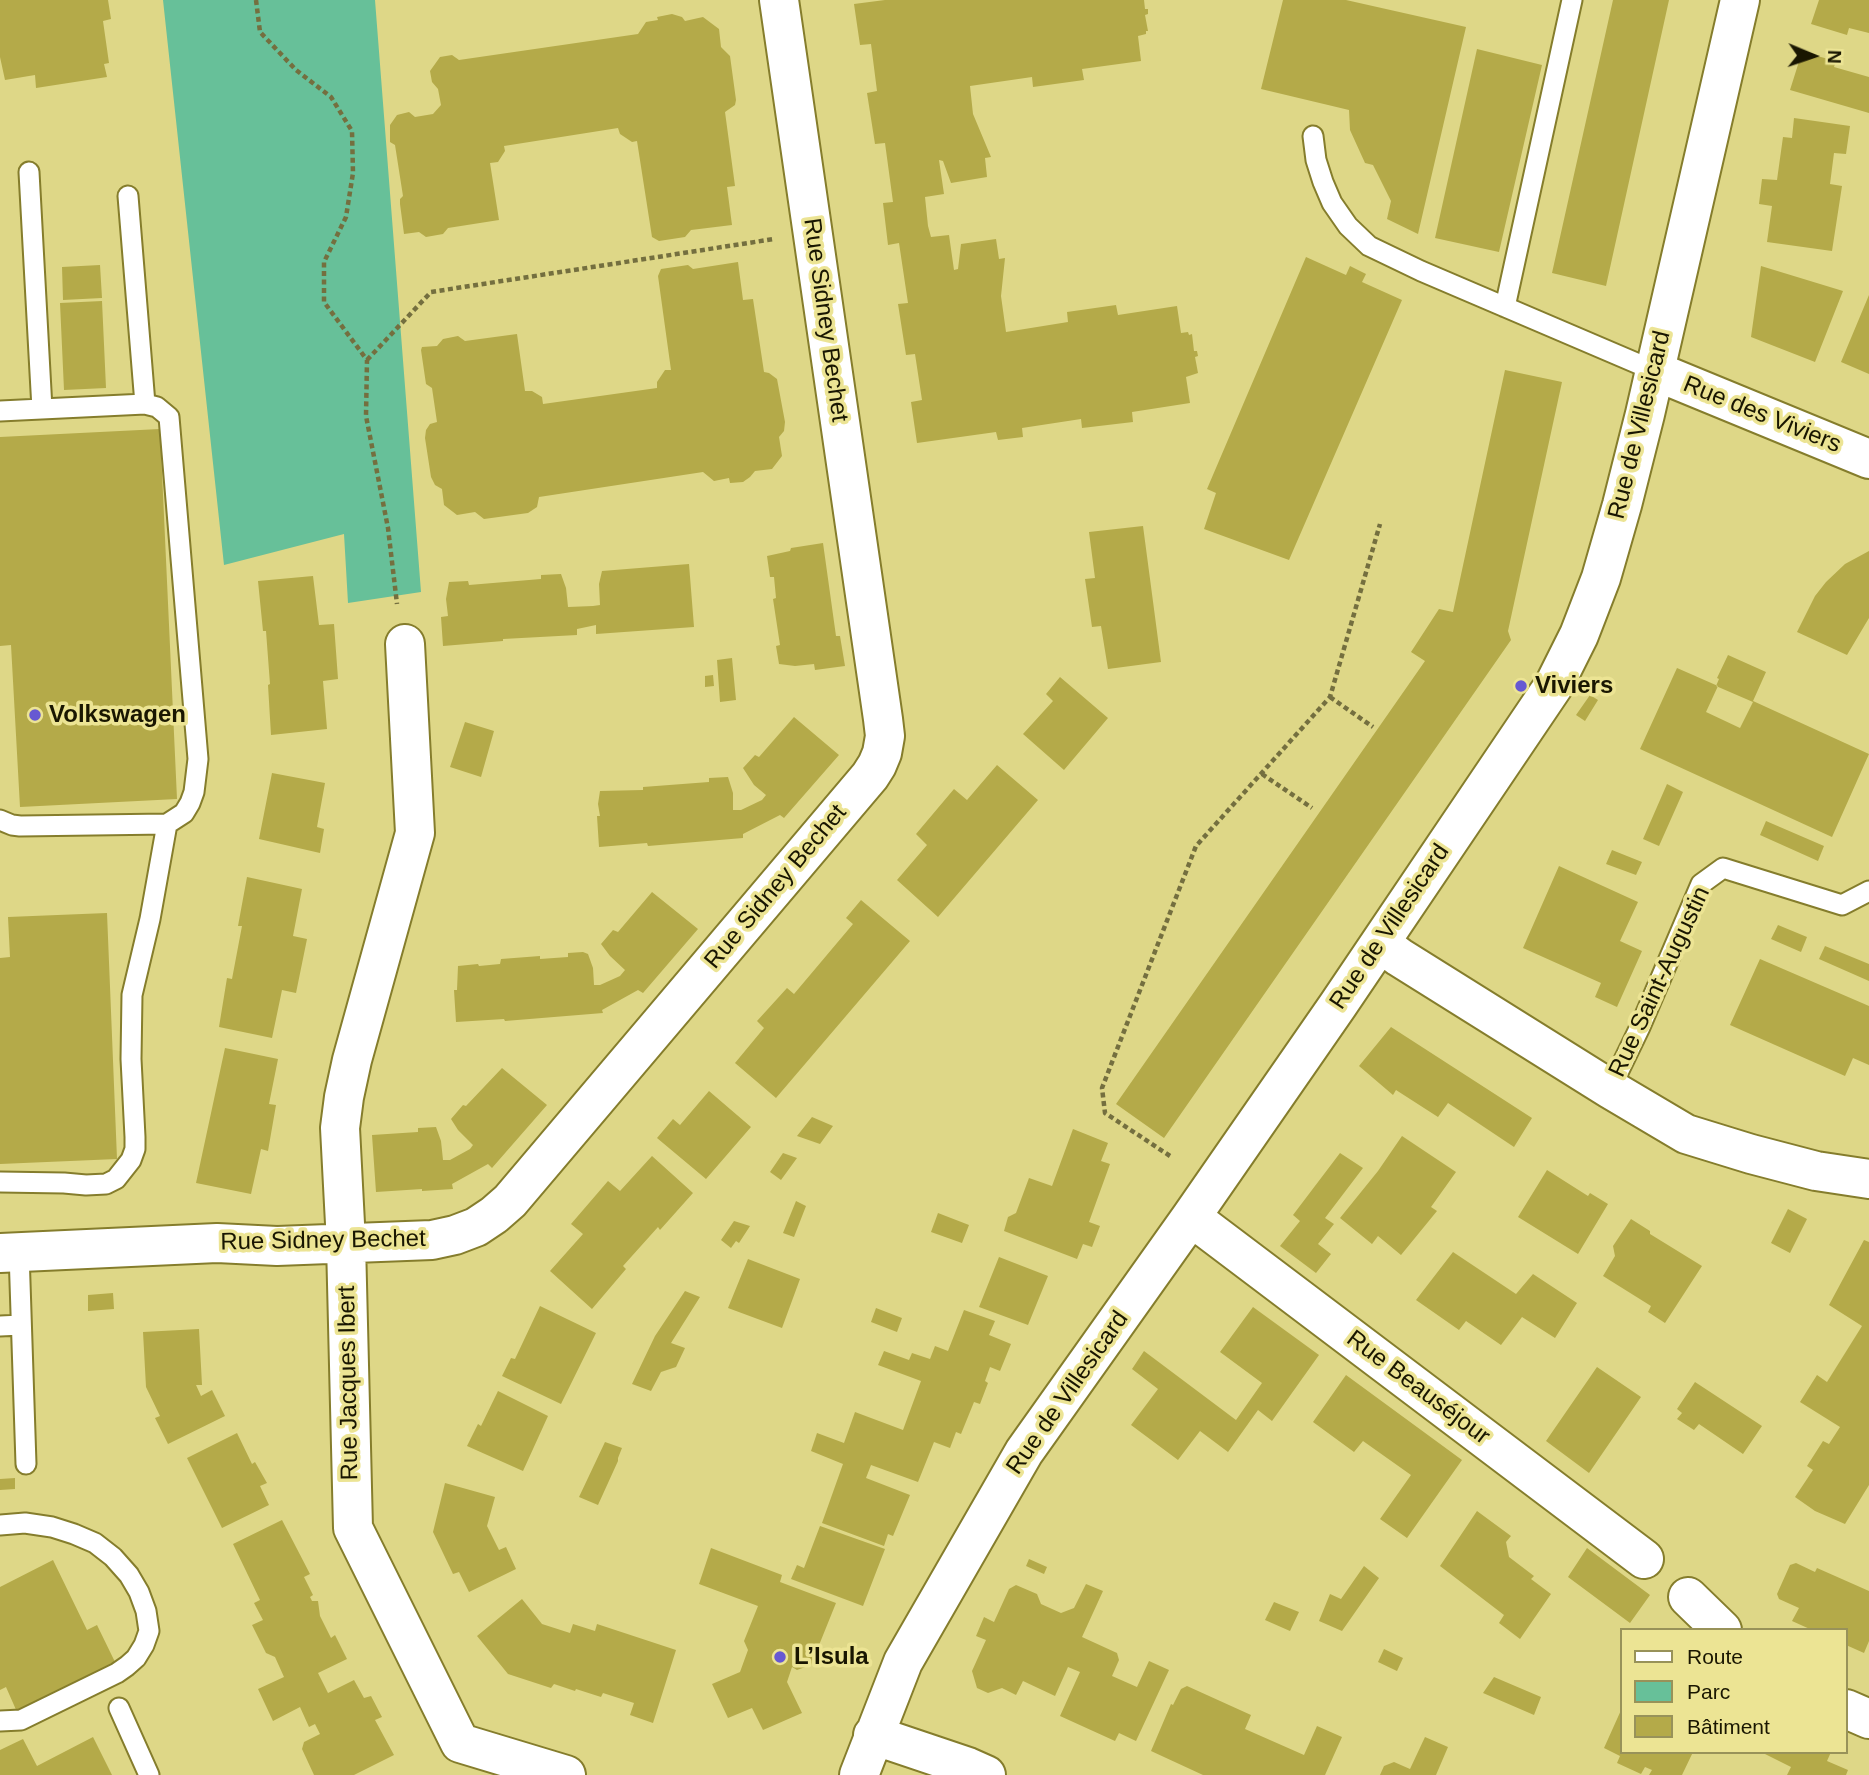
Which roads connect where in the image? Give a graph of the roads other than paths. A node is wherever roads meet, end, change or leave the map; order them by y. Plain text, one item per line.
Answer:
1 (779, 0) edge
2 (1572, 0) edge
3 (1740, 0) edge
4 (1313, 136) dead end
5 (29, 172) dead end
6 (128, 196) dead end
7 (1505, 307) junction
8 (1655, 371) junction
9 (145, 404) junction
10 (42, 409) junction
11 (0, 411) edge
12 (1869, 459) edge
13 (397, 628) road end
14 (0, 820) edge
15 (167, 824) junction
16 (1869, 891) edge
17 (1380, 943) junction
18 (1610, 1089) junction
19 (1869, 1180) edge
20 (0, 1182) edge
21 (1191, 1217) junction
22 (345, 1244) junction
23 (9, 1252) edge
24 (21, 1325) junction
25 (0, 1326) edge
26 (26, 1464) dead end
27 (0, 1525) edge
28 (1644, 1559) dead end
29 (1688, 1597) dead end
30 (1720, 1628) edge
31 (119, 1708) dead end
32 (1848, 1711) edge
33 (1869, 1719) edge
34 (0, 1721) edge
35 (873, 1735) junction
36 (149, 1775) edge
37 (566, 1775) edge
38 (859, 1775) edge
39 (986, 1775) edge

1 - 22 street, Rue Sidney Bechet
2 - 7 lane
3 - 8 street, Rue de Villesicard
4 - 7 lane
5 - 10 lane
6 - 9 lane
7 - 8 lane
8 - 12 street, Rue des Viviers
8 - 17 street, Rue de Villesicard
9 - 10 lane
9 - 15 lane
10 - 11 lane
13 - 22 street, Rue Jacques Ibert
14 - 15 lane
15 - 20 lane
16 - 18 lane, Rue Saint-Augustin
17 - 18 street, Rue Saint-Augustin
17 - 21 street, Rue de Villesicard
18 - 19 street, Rue Saint-Augustin
21 - 28 street, Rue Beauséjour
21 - 35 street, Rue de Villesicard
22 - 23 street, Rue Sidney Bechet
22 - 37 street, Rue Jacques Ibert
23 - 24 lane
24 - 25 lane
24 - 26 lane
27 - 34 lane
29 - 30 street
31 - 36 lane
32 - 33 street
35 - 38 street, Rue de Villesicard
35 - 39 street

